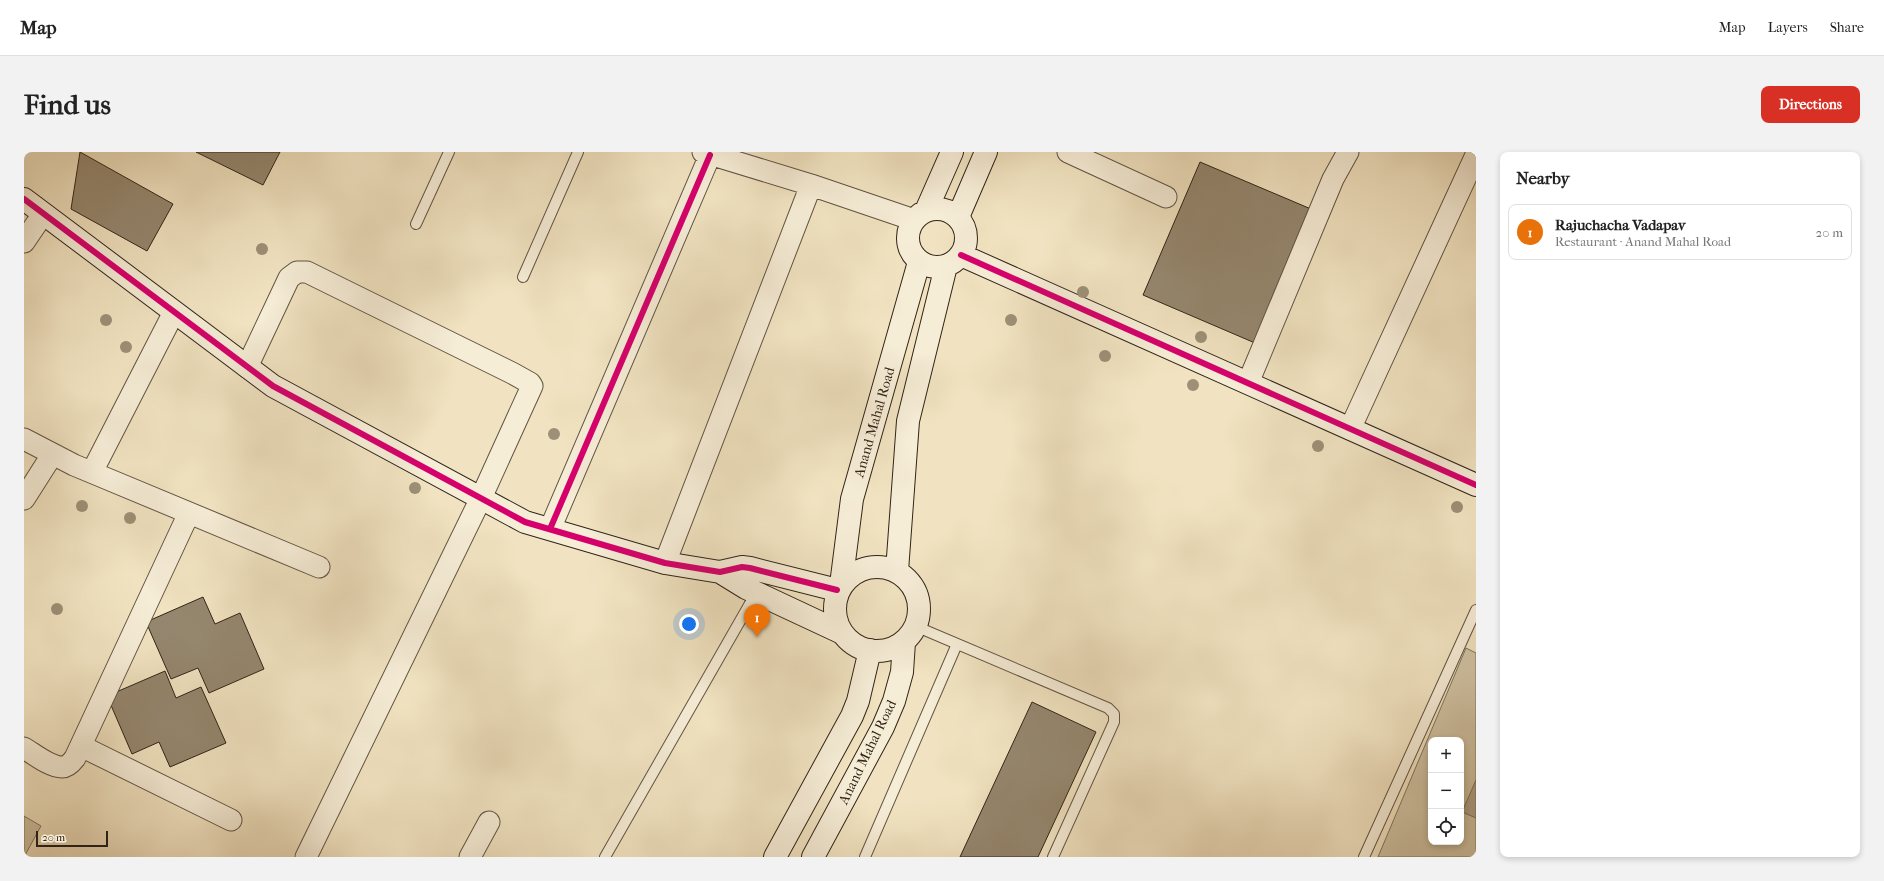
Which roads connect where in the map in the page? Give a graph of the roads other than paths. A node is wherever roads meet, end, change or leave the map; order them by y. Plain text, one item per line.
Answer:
1 (449, 152) edge
2 (578, 152) edge
3 (952, 152) edge
4 (986, 152) edge
5 (1068, 152) edge
6 (1348, 152) edge
7 (716, 154) edge
8 (1476, 155) edge
9 (811, 185) junction
10 (1166, 197) dead end
11 (24, 199) edge
12 (43, 214) junction
13 (920, 216) junction
14 (958, 217) junction
15 (416, 224) dead end
16 (24, 242) edge
17 (953, 260) junction
18 (919, 262) junction
19 (523, 277) dead end
20 (174, 312) junction
21 (247, 367) junction
22 (1248, 383) junction
23 (1350, 429) junction
24 (24, 439) edge
25 (52, 455) junction
26 (92, 472) junction
27 (1476, 485) edge
28 (481, 498) junction
29 (24, 499) edge
30 (189, 513) junction
31 (550, 529) junction
32 (665, 563) junction
33 (319, 567) dead end
34 (897, 571) junction
35 (720, 572) junction
36 (839, 588) junction
37 (756, 593) junction
38 (1476, 610) edge
39 (840, 632) junction
40 (909, 634) junction
41 (957, 644) junction
42 (870, 650) junction
43 (81, 746) junction
44 (24, 748) edge
45 (231, 820) dead end
46 (489, 822) dead end
47 (306, 857) edge
48 (470, 857) edge
49 (605, 857) edge
50 (775, 857) edge
51 (814, 857) edge
52 (865, 857) edge
53 (1053, 857) edge
54 (1364, 857) edge

1 - 15 lane
2 - 19 lane
3 - 13 main road
4 - 14 main road
5 - 10 street
6 - 22 street
7 - 9 street
7 - 31 street
8 - 23 street
9 - 13 street
9 - 32 street
11 - 12 main road
12 - 16 street
12 - 20 main road
13 - 14 main road
13 - 18 main road
14 - 17 main road
17 - 18 main road
17 - 22 main road
17 - 34 main road
18 - 36 main road, Anand Mahal Road
20 - 21 main road
20 - 26 street
21 - 28 main road
21 - 28 street
22 - 23 main road
23 - 27 main road
24 - 25 street
25 - 26 street
25 - 29 street
26 - 30 street
28 - 31 main road
28 - 47 street
30 - 33 street
30 - 43 street
31 - 32 main road
32 - 35 main road
34 - 36 main road
34 - 40 main road
35 - 36 main road
35 - 37 main road
36 - 39 main road
37 - 39 main road
37 - 49 lane
38 - 54 lane
39 - 42 main road
40 - 41 lane
40 - 42 main road
40 - 51 main road, Anand Mahal Road
41 - 52 lane
41 - 53 lane
42 - 50 main road, Anand Mahal Road
43 - 44 street
43 - 45 street
46 - 48 street

